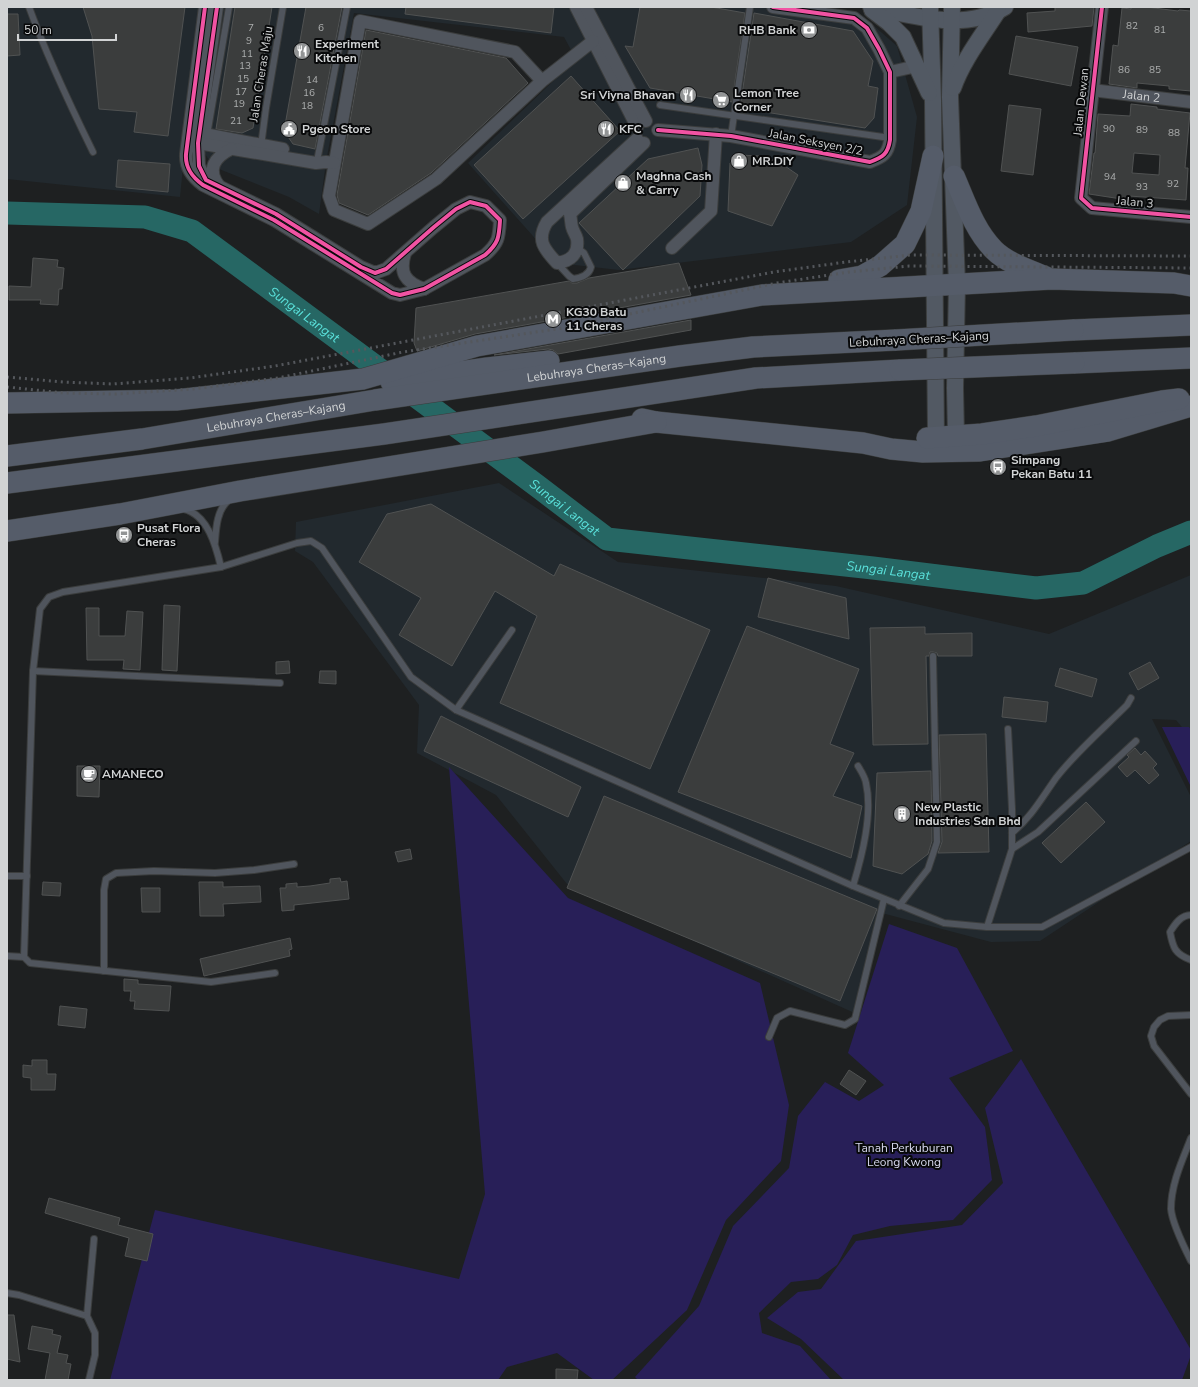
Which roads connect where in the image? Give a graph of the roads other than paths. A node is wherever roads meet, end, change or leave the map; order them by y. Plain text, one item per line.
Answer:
1 (29, 7) edge
2 (205, 7) edge
3 (217, 7) edge
4 (229, 7) edge
5 (283, 7) edge
6 (347, 7) edge
7 (576, 7) edge
8 (586, 7) edge
9 (750, 7) edge
10 (773, 7) edge
11 (868, 7) edge
12 (871, 7) edge
13 (1102, 7) edge
14 (1002, 9) edge
15 (952, 10) edge
16 (930, 13) edge
17 (593, 41) junction
18 (917, 66) junction
19 (890, 72) junction
20 (542, 81) junction
21 (1092, 90) junction
22 (950, 97) junction
23 (933, 101) junction
24 (1191, 102) edge
25 (660, 105) dead end
26 (734, 116) junction
27 (658, 130) junction
28 (641, 132) junction
29 (716, 134) junction
30 (198, 135) junction
31 (731, 136) junction
32 (890, 138) junction
33 (231, 149) junction
34 (260, 149) junction
35 (93, 152) dead end
36 (933, 156) junction
37 (326, 160) junction
38 (954, 176) junction
39 (219, 186) junction
40 (1081, 198) joint
41 (1191, 217) edge
42 (577, 248) junction
43 (672, 248) dead end
44 (405, 253) junction
45 (557, 263) junction
46 (1052, 279) junction
47 (958, 284) junction
48 (934, 285) junction
49 (1191, 286) edge
50 (424, 289) junction
51 (762, 295) junction
52 (1191, 325) edge
53 (680, 356) junction
54 (1191, 358) edge
55 (356, 384) junction
56 (1191, 397) edge
57 (7, 403) edge
58 (7, 406) edge
59 (1191, 406) edge
60 (562, 407) junction
61 (656, 422) junction
62 (946, 437) junction
63 (863, 443) junction
64 (7, 456) edge
65 (7, 483) edge
66 (240, 491) junction
67 (170, 505) junction
68 (7, 531) edge
69 (215, 542) junction
70 (221, 567) junction
71 (512, 630) dead end
72 (933, 656) dead end
73 (32, 670) junction
74 (280, 683) dead end
75 (1131, 698) dead end
76 (456, 710) junction
77 (1008, 729) dead end
78 (1136, 741) dead end
79 (858, 766) dead end
80 (1012, 833) junction
81 (1191, 847) edge
82 (1012, 849) junction
83 (294, 864) dead end
84 (7, 876) edge
85 (27, 876) junction
86 (853, 886) junction
87 (884, 899) junction
88 (899, 906) junction
89 (1191, 915) edge
90 (987, 927) junction
91 (7, 956) edge
92 (24, 957) junction
93 (1191, 960) edge
94 (104, 971) junction
95 (275, 973) dead end
96 (1191, 1015) edge
97 (768, 1037) dead end
98 (1191, 1094) edge
99 (1191, 1138) edge
100 (94, 1239) dead end
101 (1191, 1261) edge
102 (7, 1293) edge
103 (88, 1316) junction
104 (89, 1380) edge

1 - 35 lane
2 - 30 street
3 - 30 street
4 - 30 lane
5 - 34 lane, Jalan Cheras Maju
6 - 37 lane
7 - 17 street
8 - 28 street
9 - 26 lane
10 - 19 street
11 - 18 street
12 - 16 street
13 - 21 street, Jalan Dewan
14 - 15 street
14 - 22 street
15 - 16 street
15 - 22 street
16 - 23 street
17 - 20 street
17 - 28 street
18 - 19 street
18 - 23 street
19 - 32 street, Jalan Seksyen 2/2
20 - 37 street
20 - 37 street
21 - 24 street, Jalan 2
21 - 40 street, Jalan Dewan
22 - 38 street
23 - 36 street
25 - 26 lane
26 - 31 lane
26 - 32 lane
27 - 28 street
27 - 28 street
27 - 29 street, Jalan Seksyen 2/2
28 - 42 street
28 - 45 street
29 - 31 street, Jalan Seksyen 2/2
29 - 43 street
30 - 33 street
30 - 34 street
30 - 39 street
30 - 50 street
31 - 32 street, Jalan Seksyen 2/2
33 - 34 street
33 - 39 street
34 - 37 street
36 - 48 street
36 - 51 highway
38 - 46 highway
38 - 47 street
39 - 44 street
40 - 41 street, Jalan 3
42 - 45 street
42 - 45 lane
44 - 50 street
44 - 50 street
46 - 47 highway
46 - 49 highway
47 - 48 highway
47 - 62 street
48 - 51 highway
48 - 62 street
51 - 55 highway
52 - 53 highway, Lebuhraya Cheras–Kajang, bridge
53 - 55 highway
53 - 64 highway, Lebuhraya Cheras–Kajang
54 - 60 highway, bridge
55 - 57 highway
55 - 58 highway
56 - 62 highway
59 - 63 highway
60 - 61 highway
60 - 65 highway
61 - 63 highway
61 - 66 highway
62 - 63 highway
66 - 67 highway
66 - 69 lane
67 - 68 highway
67 - 69 lane
69 - 70 lane
70 - 73 lane
70 - 76 lane
71 - 76 lane
72 - 88 lane
73 - 74 lane
73 - 85 lane
75 - 80 lane
76 - 86 lane
77 - 80 lane
78 - 82 lane
79 - 86 lane
80 - 82 lane
81 - 90 lane
82 - 90 lane
83 - 94 lane
84 - 85 lane
85 - 92 lane
86 - 87 lane
87 - 88 lane
87 - 97 lane
88 - 90 lane
89 - 93 lane
91 - 92 lane
92 - 94 lane
94 - 95 lane
96 - 98 lane
99 - 101 lane
100 - 103 lane
102 - 103 lane
103 - 104 lane

